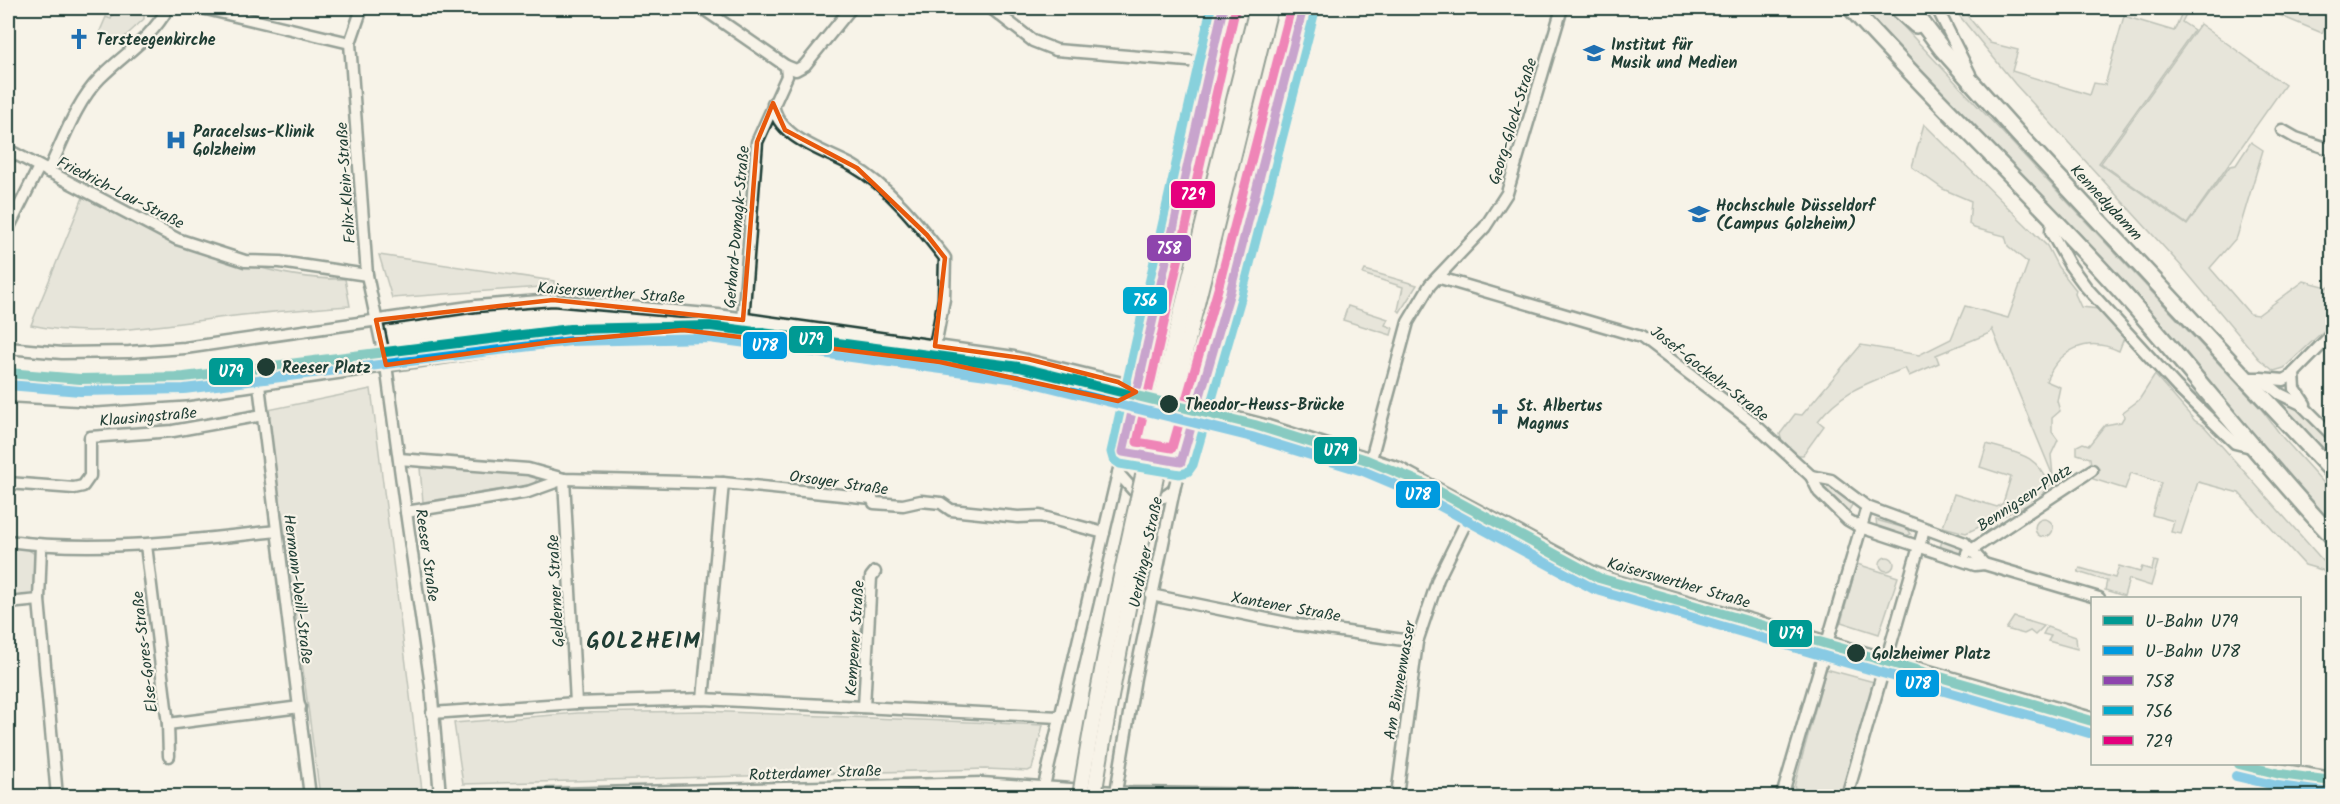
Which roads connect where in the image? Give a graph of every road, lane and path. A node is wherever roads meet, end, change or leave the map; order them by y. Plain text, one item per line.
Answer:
1 (168, 8) edge
2 (202, 8) edge
3 (248, 8) edge
4 (362, 8) edge
5 (702, 8) edge
6 (851, 8) edge
7 (991, 8) edge
8 (1223, 8) edge
9 (1249, 8) edge
10 (1257, 8) edge
11 (1270, 8) edge
12 (1278, 8) edge
13 (1303, 8) edge
14 (1562, 8) edge
15 (1839, 8) edge
16 (1851, 8) edge
17 (1897, 8) edge
18 (1911, 8) edge
19 (1937, 8) edge
20 (245, 19) junction
21 (1262, 42) junction
22 (350, 43) junction
23 (1942, 49) junction
24 (1889, 52) junction
25 (1212, 63) junction
26 (786, 66) junction
27 (1242, 66) junction
28 (1977, 87) junction
29 (773, 103) junction
30 (2282, 130) dead end
31 (8, 150) edge
32 (2332, 150) edge
33 (44, 169) junction
34 (2052, 219) junction
35 (8, 229) edge
36 (367, 275) junction
37 (1440, 278) junction
38 (376, 320) junction
39 (743, 320) junction
40 (1185, 327) junction
41 (2332, 334) edge
42 (935, 346) junction
43 (8, 348) edge
44 (1142, 363) junction
45 (386, 365) junction
46 (2294, 373) junction
47 (2253, 378) junction
48 (1205, 382) junction
49 (259, 385) junction
50 (1136, 392) junction
51 (8, 396) edge
52 (1196, 407) junction
53 (2313, 413) junction
54 (263, 415) junction
55 (2332, 435) edge
56 (2251, 447) junction
57 (399, 459) junction
58 (1371, 459) junction
59 (2092, 471) dead end
60 (2332, 471) edge
61 (1118, 473) junction
62 (1811, 476) junction
63 (564, 479) junction
64 (8, 483) edge
65 (723, 483) junction
66 (1174, 490) junction
67 (1867, 507) junction
68 (1473, 508) junction
69 (406, 512) junction
70 (1860, 527) junction
71 (1924, 529) junction
72 (276, 531) junction
73 (1104, 532) junction
74 (2332, 536) edge
75 (8, 541) edge
76 (41, 545) junction
77 (146, 545) junction
78 (1918, 546) junction
79 (1972, 549) junction
80 (1954, 558) junction
81 (1984, 564) junction
82 (874, 572) dead end
83 (1151, 595) junction
84 (2096, 597) edge
85 (39, 600) junction
86 (8, 603) edge
87 (1828, 641) junction
88 (1417, 642) junction
89 (1888, 658) junction
90 (703, 699) junction
91 (576, 703) junction
92 (300, 707) junction
93 (864, 707) junction
94 (432, 713) junction
95 (1059, 717) junction
96 (2091, 718) edge
97 (168, 724) junction
98 (169, 756) dead end
99 (2255, 765) edge
100 (2332, 778) edge
101 (1044, 786) junction
102 (1116, 792) junction
103 (57, 796) edge
104 (310, 796) edge
105 (440, 796) edge
106 (478, 796) edge
107 (1080, 796) edge
108 (1094, 796) edge
109 (1365, 796) edge
110 (1396, 796) edge
111 (1782, 796) edge
112 (1847, 796) edge

1 - 33 street
2 - 20 street
3 - 20 street
4 - 22 street
5 - 26 street
6 - 26 street
7 - 25 street
8 - 25 street
9 - 27 main road
10 - 27 main road
11 - 21 main road
12 - 21 main road
13 - 48 street, Uerdinger Straße
14 - 37 street, Georg-Glock-Straße
15 - 24 highway
16 - 24 highway
17 - 23 highway, Kennedydamm
18 - 23 highway, Kennedydamm
19 - 28 street
20 - 22 street
21 - 40 main road
22 - 36 street, Felix-Klein-Straße
23 - 28 highway, Kennedydamm
24 - 34 highway
25 - 44 street
26 - 29 street, Gerhard-Domagk-Straße
27 - 40 main road
28 - 47 highway, Kennedydamm
29 - 39 street, Gerhard-Domagk-Straße
29 - 42 street
30 - 32 street
31 - 33 street, Friedrich-Lau-Straße
33 - 35 street, Friedrich-Lau-Straße
33 - 36 street, Friedrich-Lau-Straße
34 - 56 highway
34 - 56 street
36 - 38 street, Felix-Klein-Straße
37 - 58 street, Georg-Glock-Straße
37 - 62 street, Josef-Gockeln-Straße
38 - 39 street, Kaiserswerther Straße
38 - 43 street, Kaiserswerther Straße
38 - 45 street, Reeser Straße
39 - 42 street, Kaiserswerther Straße
40 - 107 main road, bridge
40 - 108 main road, bridge
41 - 46 street
42 - 50 street, Kaiserswerther Straße
44 - 48 street
44 - 50 street
45 - 49 street, Kaiserswerther Straße
45 - 50 street, Kaiserswerther Straße
45 - 57 street, Reeser Straße
46 - 47 street
46 - 53 street
47 - 53 street, Kennedydamm
47 - 60 highway, Kennedydamm
48 - 52 street, Uerdinger Straße
49 - 51 street, Kaiserswerther Straße
49 - 54 street, Hermann-Weill-Straße
50 - 52 street, Kaiserswerther Straße
50 - 61 street
52 - 58 street, Kaiserswerther Straße
52 - 66 street, Uerdinger Straße
53 - 55 street, Kennedydamm
54 - 64 street, Klausingstraße
54 - 72 street, Hermann-Weill-Straße
56 - 74 highway
57 - 63 street, Orsoyer Straße
57 - 69 street, Reeser Straße
58 - 68 street, Kaiserswerther Straße
59 - 79 street, Bennigsen-Platz
61 - 66 street
61 - 73 street
62 - 67 street, Josef-Gockeln-Straße
62 - 70 street, Josef-Gockeln-Straße
63 - 65 street, Orsoyer Straße
63 - 69 street, Orsoyer Straße
63 - 91 street, Gelderner Straße
65 - 73 street, Orsoyer Straße
65 - 90 street
66 - 83 street, Uerdinger Straße
67 - 70 street
67 - 71 street, Josef-Gockeln-Straße
68 - 87 street, Kaiserswerther Straße
68 - 88 street, Am Binnenwasser
69 - 94 street, Reeser Straße
70 - 78 street, Josef-Gockeln-Straße
70 - 87 street
71 - 78 street
71 - 79 street, Josef-Gockeln-Straße
72 - 77 street
72 - 92 street, Hermann-Weill-Straße
73 - 95 street
75 - 76 street
76 - 77 street
76 - 85 street
77 - 97 street, Else-Gores-Straße
78 - 80 street, Josef-Gockeln-Straße
78 - 89 street
79 - 80 street, Bennigsen-Platz
79 - 81 street
80 - 81 street, Josef-Gockeln-Straße
81 - 84 street, Josef-Gockeln-Straße
82 - 93 street, Kempener Straße
83 - 88 street, Xantener Straße
83 - 102 street, Uerdinger Straße
85 - 86 street
85 - 103 street
87 - 89 street, Kaiserswerther Straße
87 - 111 street
88 - 110 street, Am Binnenwasser
89 - 96 street, Kaiserswerther Straße
89 - 112 street
90 - 91 street
90 - 93 street
91 - 94 street
92 - 97 street
92 - 104 street, Hermann-Weill-Straße
93 - 95 street
94 - 105 street, Reeser Straße
95 - 101 street
97 - 98 street, Else-Gores-Straße
99 - 100 street
101 - 102 street, Rotterdamer Straße
101 - 106 street, Rotterdamer Straße
102 - 109 street, Rotterdamer Straße

